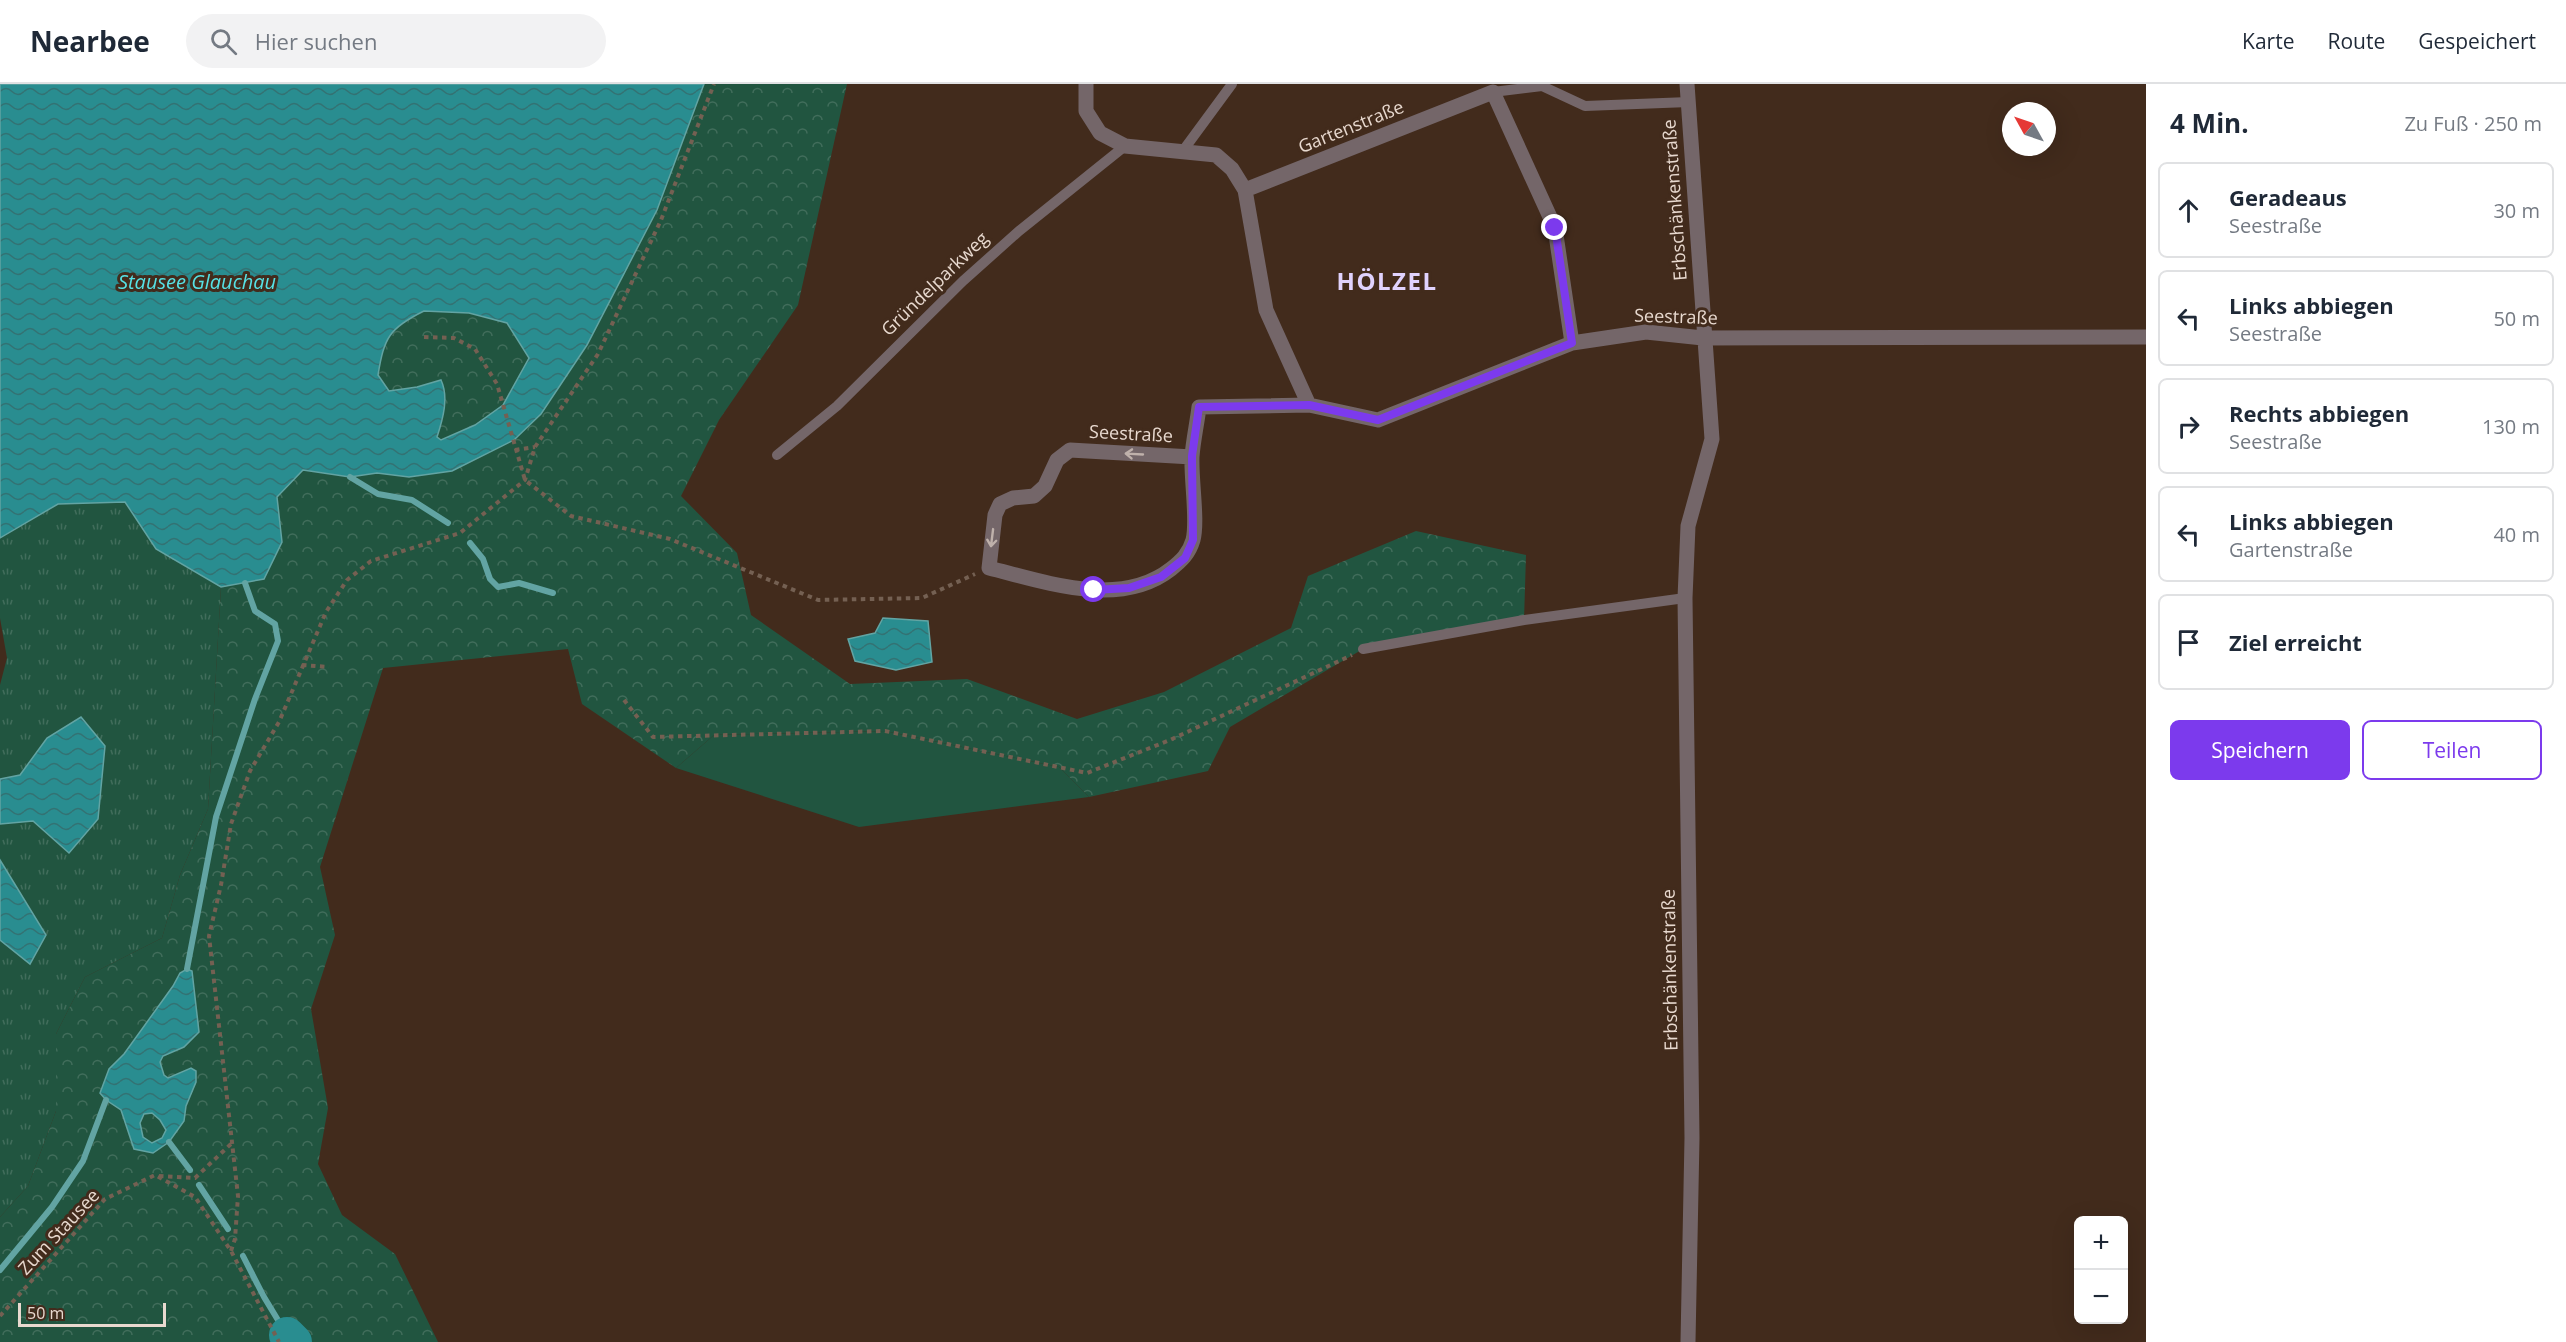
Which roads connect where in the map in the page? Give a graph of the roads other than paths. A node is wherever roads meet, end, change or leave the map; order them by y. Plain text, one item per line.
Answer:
1 (1086, 84) edge
2 (1232, 84) edge
3 (1687, 84) edge
4 (1493, 92) junction
5 (1689, 102) junction
6 (1125, 146) junction
7 (1182, 152) junction
8 (1245, 190) junction
9 (2146, 337) edge
10 (1703, 338) junction
11 (1572, 343) junction
12 (1309, 405) junction
13 (777, 455) dead end
14 (1192, 456) junction
15 (1685, 598) junction
16 (1363, 649) road end
17 (1688, 1342) edge

1 - 6 street
2 - 7 lane
3 - 5 street, Erbschänkenstraße
4 - 5 lane
4 - 8 street, Gartenstraße
4 - 11 street
5 - 10 street, Erbschänkenstraße
6 - 7 street
6 - 13 lane, Gründelparkweg
7 - 8 street
8 - 12 street
9 - 10 street, Seestraße
10 - 11 street, Seestraße
10 - 15 street, Erbschänkenstraße
11 - 12 street, Seestraße
12 - 14 street, Seestraße
14 -> 14 street, Seestraße
15 - 16 lane
15 - 17 street, Erbschänkenstraße

